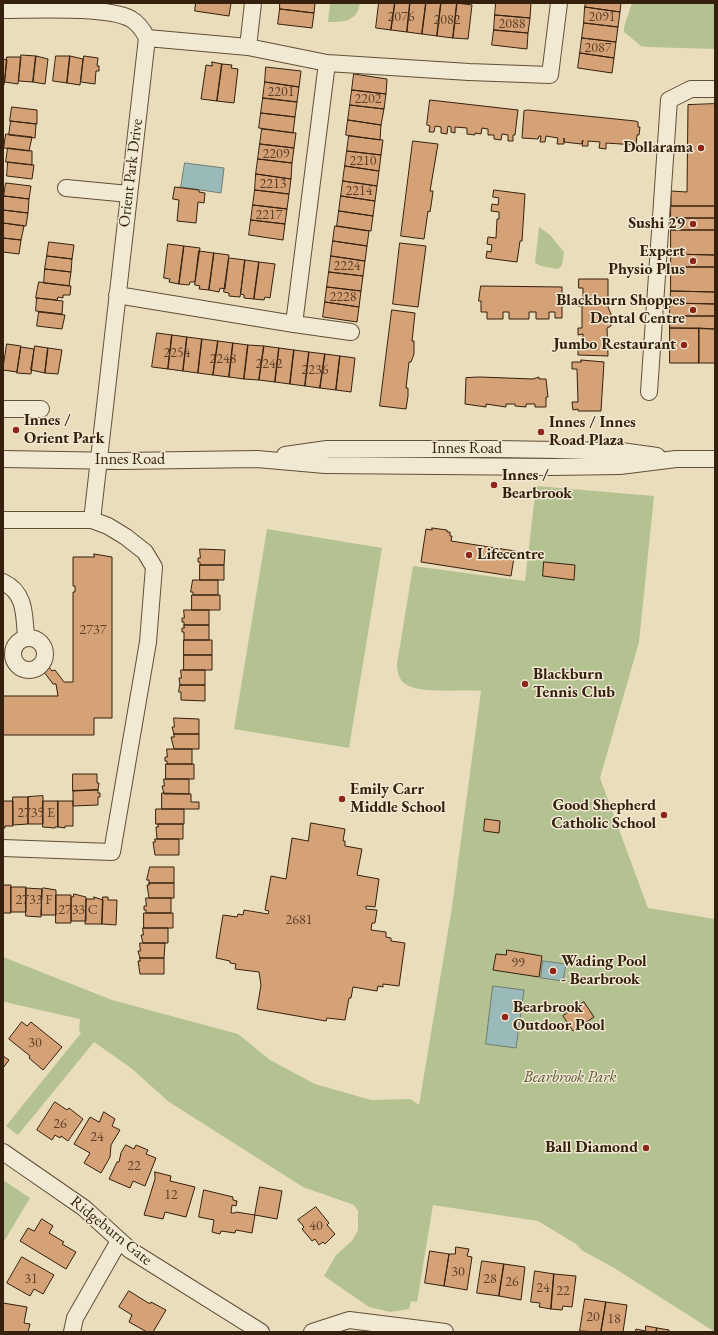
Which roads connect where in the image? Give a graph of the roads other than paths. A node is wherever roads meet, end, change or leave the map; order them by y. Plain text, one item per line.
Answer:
1 (253, 3) edge
2 (559, 3) edge
3 (69, 7) edge
4 (3, 10) edge
5 (147, 38) junction
6 (248, 47) junction
7 (327, 63) junction
8 (715, 89) edge
9 (66, 188) dead end
10 (129, 194) junction
11 (117, 295) junction
12 (294, 324) junction
13 (351, 332) dead end
14 (650, 392) dead end
15 (3, 409) edge
16 (41, 410) dead end
17 (3, 459) edge
18 (715, 459) edge
19 (98, 460) junction
20 (3, 520) edge
21 (92, 520) junction
22 (3, 582) edge
23 (26, 638) dead end
24 (3, 848) edge
25 (3, 1152) edge
26 (119, 1241) junction
27 (72, 1332) edge
28 (261, 1332) edge
29 (312, 1332) edge
30 (445, 1332) edge

1 - 6 street
2 - 7 street
3 - 4 street
3 - 5 street
5 - 6 street
5 - 10 street, Orient Park Drive
6 - 7 street
7 - 12 street
8 - 14 street
9 - 10 street
10 - 11 street, Orient Park Drive
11 - 12 street
11 - 19 street, Orient Park Drive
12 - 13 street
15 - 16 street
17 - 19 street, Innes Road
18 - 19 street, Innes Road
19 - 21 street, Orient Park Drive
20 - 21 street
21 - 24 street
22 - 23 street
25 - 26 street, Ridgeburn Gate
26 - 27 street
26 - 28 street, Ridgeburn Gate
29 - 30 street

